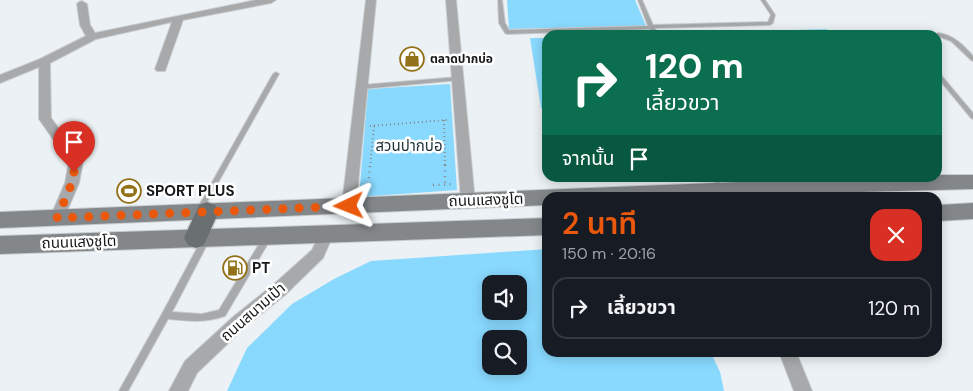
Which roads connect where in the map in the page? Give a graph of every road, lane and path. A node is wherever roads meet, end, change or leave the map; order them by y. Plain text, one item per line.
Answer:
1 (271, 0) edge
2 (371, 0) edge
3 (451, 0) edge
4 (500, 0) edge
5 (640, 0) edge
6 (763, 0) edge
7 (82, 4) dead end
8 (178, 19) junction
9 (652, 28) junction
10 (580, 30) edge
11 (542, 31) edge
12 (942, 36) edge
13 (92, 37) junction
14 (973, 59) edge
15 (44, 62) junction
16 (161, 69) dead end
17 (276, 74) dead end
18 (0, 79) edge
19 (458, 79) junction
20 (942, 80) edge
21 (362, 87) junction
22 (973, 117) edge
23 (461, 119) junction
24 (444, 120) junction
25 (374, 126) junction
26 (357, 127) junction
27 (973, 182) edge
28 (445, 184) dead end
29 (718, 184) edge
30 (368, 190) dead end
31 (837, 191) edge
32 (593, 192) edge
33 (542, 195) edge
34 (468, 200) junction
35 (349, 206) junction
36 (973, 211) edge
37 (203, 212) junction
38 (942, 212) edge
39 (57, 218) junction
40 (0, 220) edge
41 (542, 226) edge
42 (327, 233) junction
43 (269, 235) junction
44 (201, 238) junction
45 (0, 244) edge
46 (166, 315) junction
47 (789, 357) edge
48 (123, 391) edge
49 (178, 391) edge
50 (803, 391) edge

1 - 8 street
2 - 21 street
3 - 19 street
4 - 11 lane
5 - 9 lane
6 - 9 lane
7 - 13 street
8 - 13 street
8 - 16 street
9 - 10 lane
12 - 14 lane
13 - 15 street
15 - 18 street
15 - 39 street
17 - 37 lane
19 - 21 lane
19 - 23 street
20 - 22 lane
21 - 26 street
23 - 24 path
23 - 34 street
24 - 25 path
24 - 28 path
25 - 26 path
25 - 30 path
26 - 35 street
27 - 31 main road, ถนนแสงชูโต
29 - 31 main road, ถนนแสงชูโต
29 - 32 main road, ถนนแสงชูโต
33 - 34 main road, ถนนแสงชูโต
34 - 35 main road, ถนนแสงชูโต
35 - 37 main road, ถนนแสงชูโต
36 - 38 main road
37 - 39 main road, ถนนแสงชูโต
37 - 44 main road
39 - 40 main road, ถนนแสงชูโต
41 - 42 main road, ถนนแสงชูโต
42 - 43 main road, ถนนแสงชูโต
42 - 49 street, ถนนสนามเป้า
43 - 44 main road, ถนนแสงชูโต
43 - 46 lane
44 - 45 main road, ถนนแสงชูโต
44 - 46 lane
46 - 48 lane
47 - 50 street

